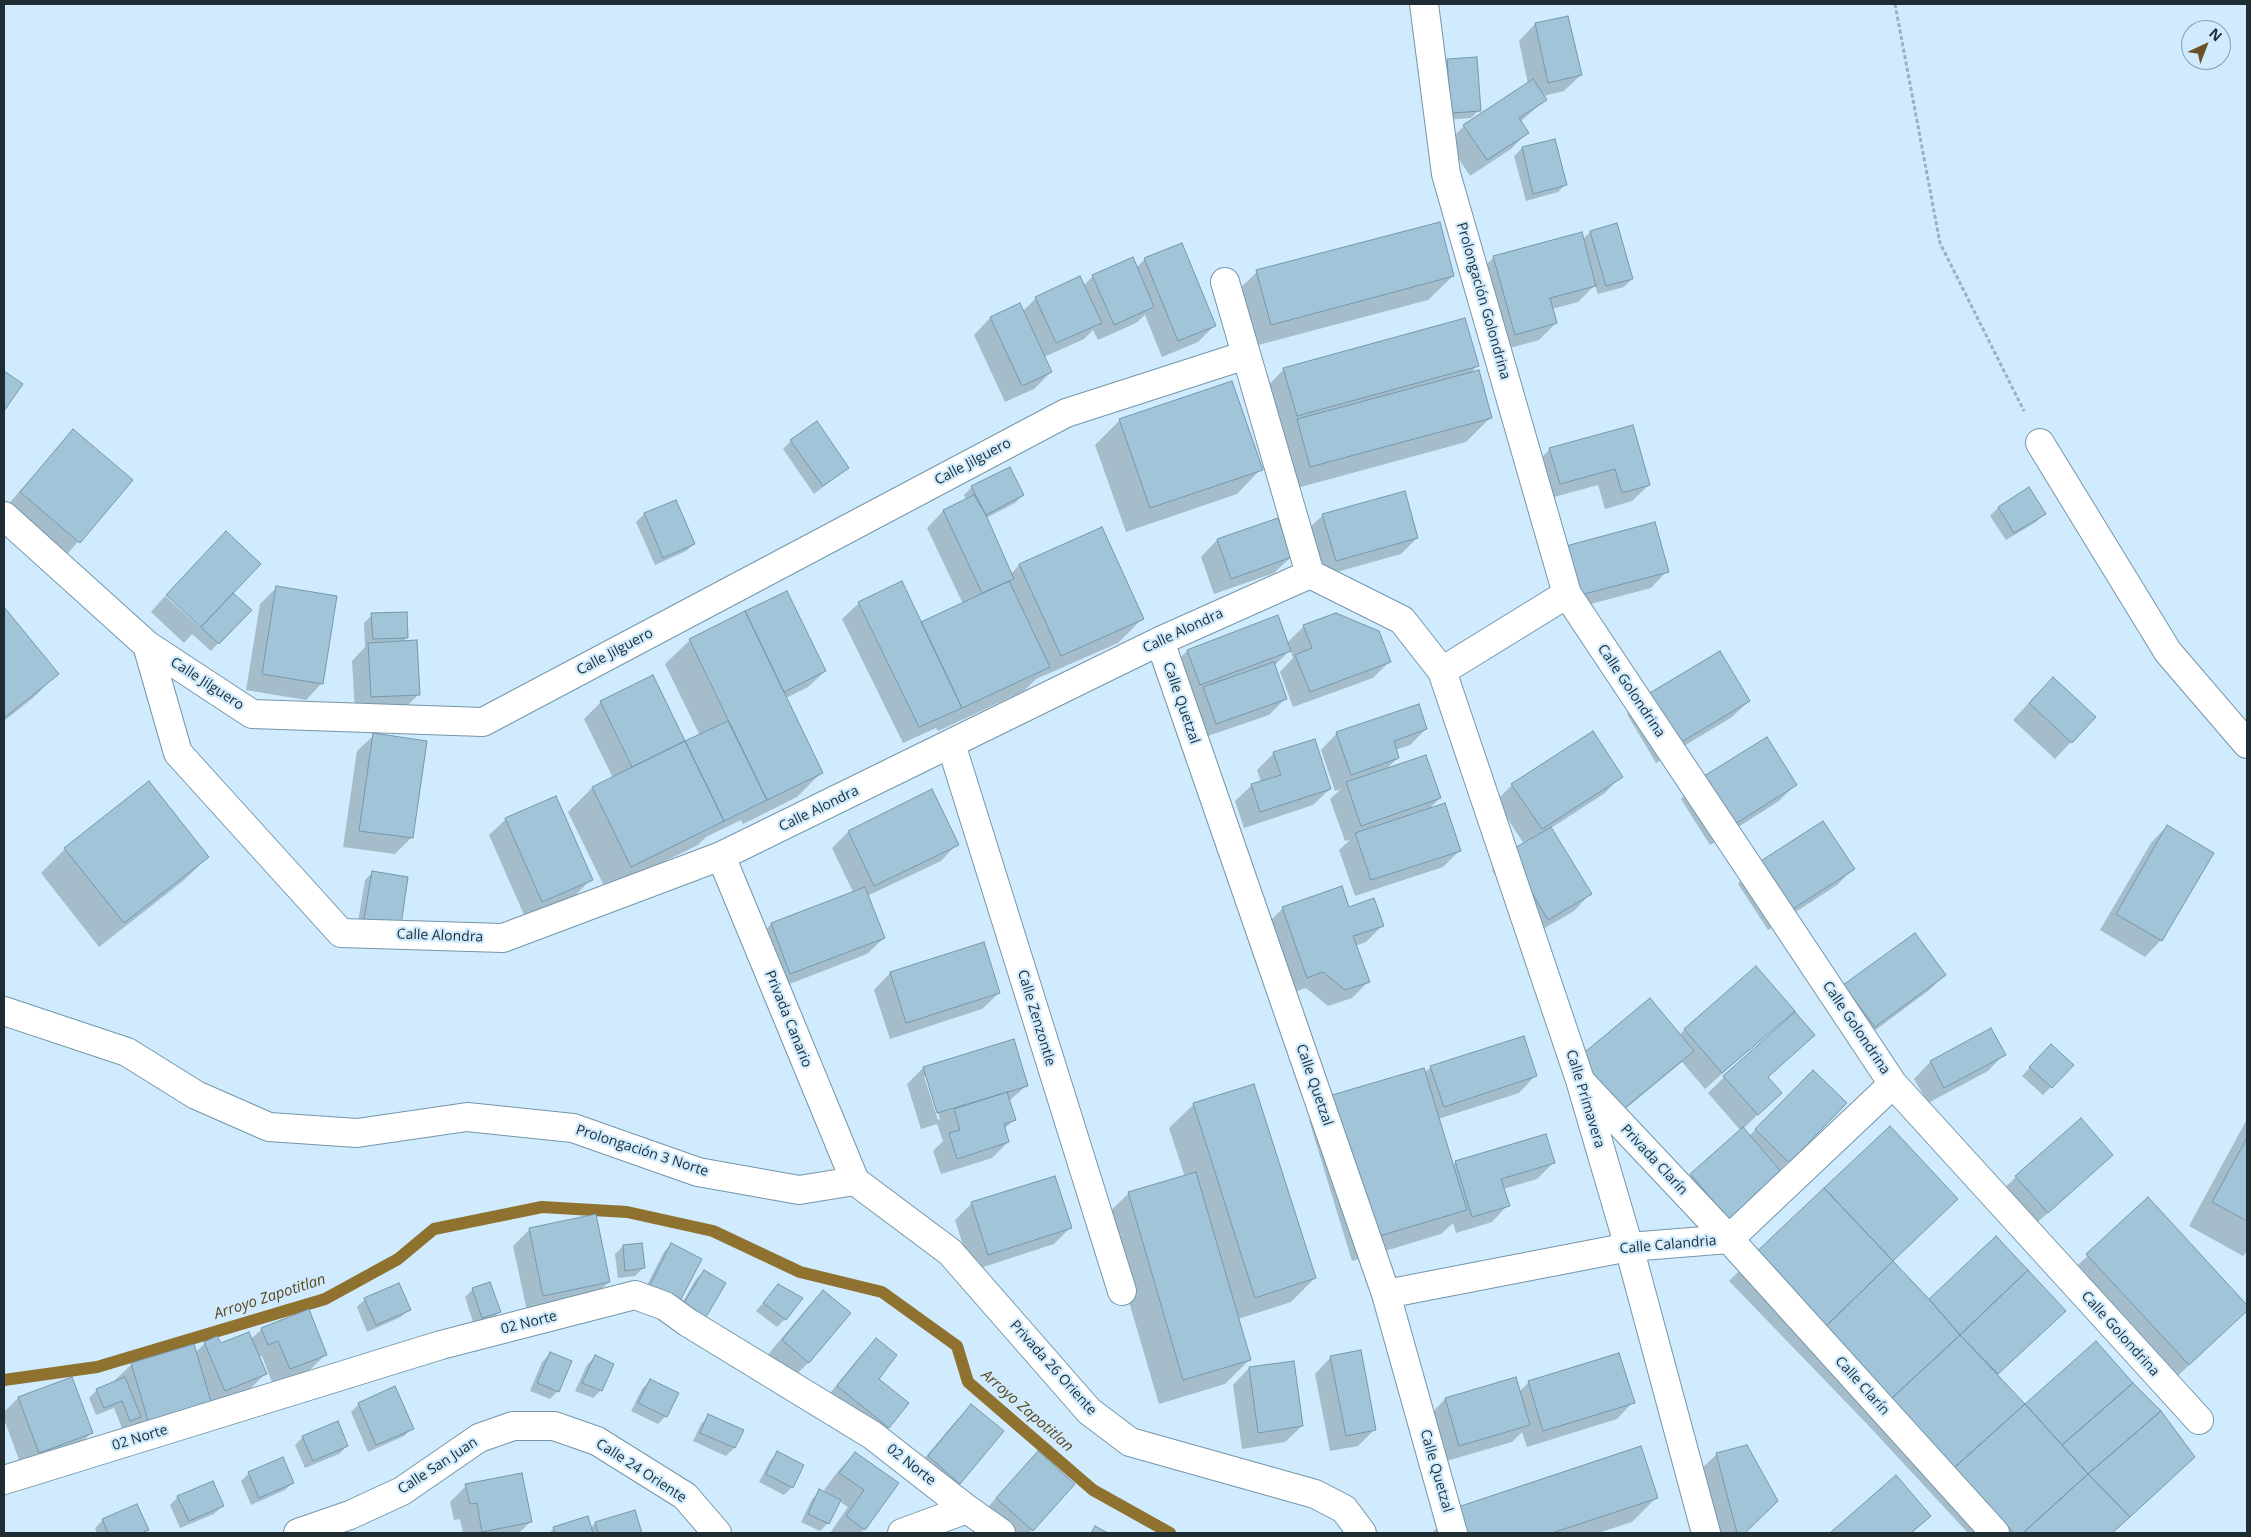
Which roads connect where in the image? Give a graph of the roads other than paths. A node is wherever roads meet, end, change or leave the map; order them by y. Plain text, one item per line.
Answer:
1 (1424, 4) edge
2 (1226, 282) dead end
3 (1246, 355) junction
4 (2040, 443) road end
5 (4, 516) edge
6 (1310, 574) junction
7 (1567, 594) junction
8 (1160, 641) junction
9 (147, 645) junction
10 (1442, 671) junction
11 (950, 744) junction
12 (2247, 744) edge
13 (721, 856) junction
14 (4, 1010) edge
15 (1580, 1080) junction
16 (1893, 1084) junction
17 (855, 1182) junction
18 (1729, 1239) junction
19 (1629, 1247) junction
20 (1122, 1291) dead end
21 (1386, 1294) junction
22 (2199, 1420) dead end
23 (554, 1426) joint
24 (4, 1480) edge
25 (967, 1509) junction
26 (298, 1533) edge
27 (717, 1533) edge
28 (902, 1533) edge
29 (1001, 1533) edge
30 (1362, 1533) edge
31 (1454, 1533) edge
32 (1706, 1533) edge
33 (1995, 1533) edge

1 - 7 street, Prolongación Golondrina
2 - 3 street
3 - 6 street
3 - 9 street, Calle Jilguero
4 - 12 street
5 - 9 street, Calle Jilguero
6 - 8 street, Calle Alondra
6 - 10 street
7 - 10 street
7 - 16 street, Calle Golondrina
8 - 11 street, Calle Alondra
8 - 21 street, Calle Quetzal
9 - 13 street, Calle Alondra
10 - 15 street, Calle Primavera
11 - 13 street, Calle Alondra
11 - 20 street, Calle Zenzontle
13 - 17 street, Privada Canario
14 - 17 street, Prolongación 3 Norte
15 - 18 street, Privada Clarín
15 - 19 street, Calle Primavera
16 - 18 street, Calle Calandria
16 - 22 street, Calle Golondrina
17 - 30 street, Privada 26 Oriente
18 - 19 street, Calle Calandria
18 - 33 street, Calle Clarín
19 - 21 street, Calle Calandria
19 - 32 street, Calle Primavera
21 - 31 street, Calle Quetzal
23 - 26 street, Calle San Juan
23 - 27 street, Calle 24 Oriente
24 - 25 street, 02 Norte
25 - 28 street
25 - 29 street, 02 Norte

